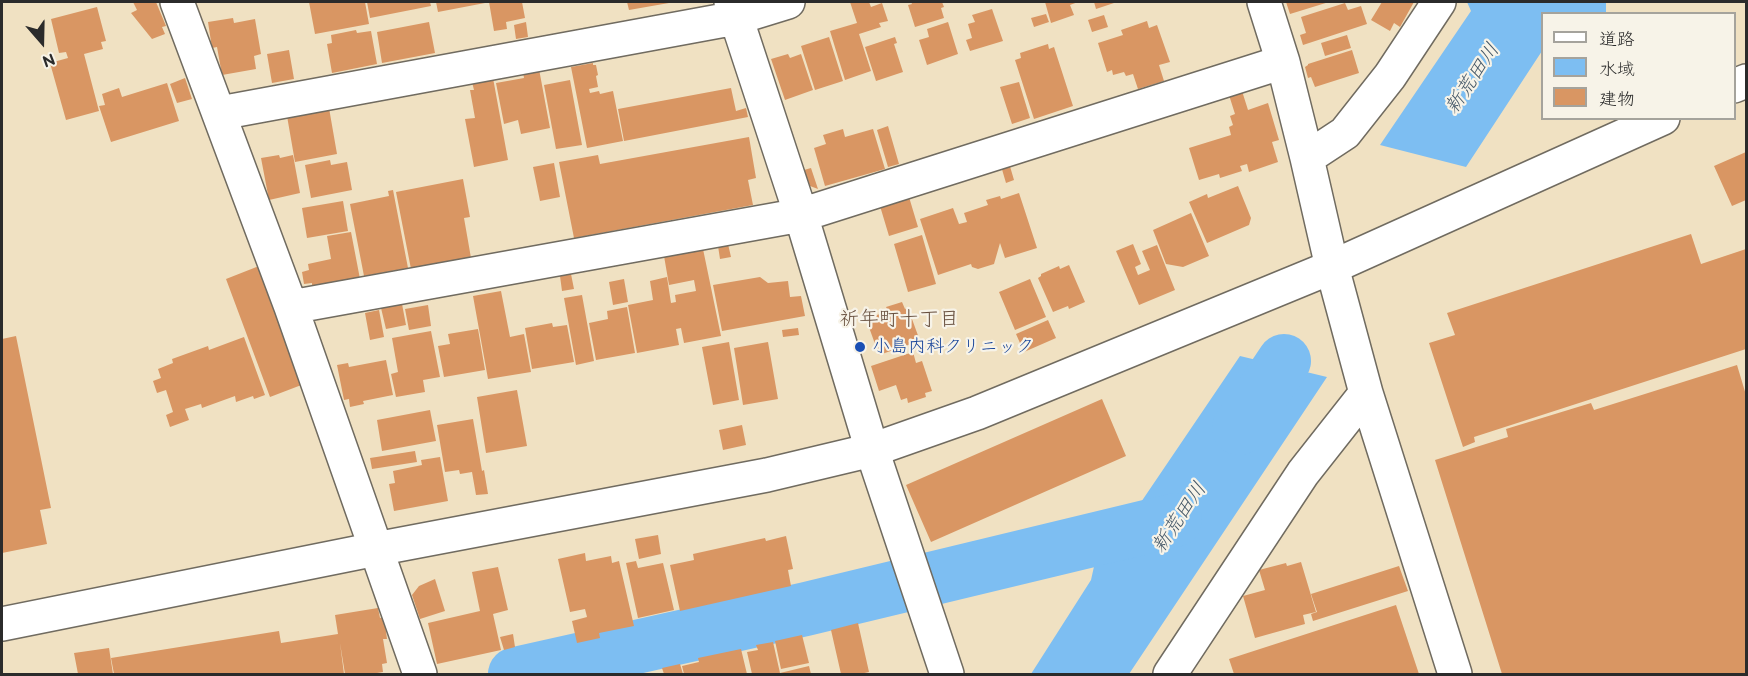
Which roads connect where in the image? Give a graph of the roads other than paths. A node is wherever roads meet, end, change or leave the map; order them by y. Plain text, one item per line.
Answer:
1 (177, 2) edge
2 (788, 2) edge
3 (1264, 2) edge
4 (1439, 2) edge
5 (734, 10) edge
6 (1283, 62) junction
7 (220, 113) junction
8 (1659, 120) edge
9 (1307, 158) junction
10 (801, 214) junction
11 (1332, 267) junction
12 (291, 307) junction
13 (1366, 393) junction
14 (872, 450) junction
15 (376, 549) junction
16 (2, 624) edge
17 (420, 675) edge
18 (947, 675) edge
19 (1170, 675) edge
20 (1455, 675) edge

1 - 7 street
2 - 5 street
3 - 6 street
4 - 9 street
5 - 7 street
5 - 10 street
6 - 9 street
6 - 10 street
7 - 12 street
8 - 11 street
9 - 11 street
10 - 12 street
10 - 14 street
11 - 13 street
11 - 14 street
12 - 15 street
13 - 19 street
13 - 20 street
14 - 15 street
14 - 18 street
15 - 16 street
15 - 17 street

